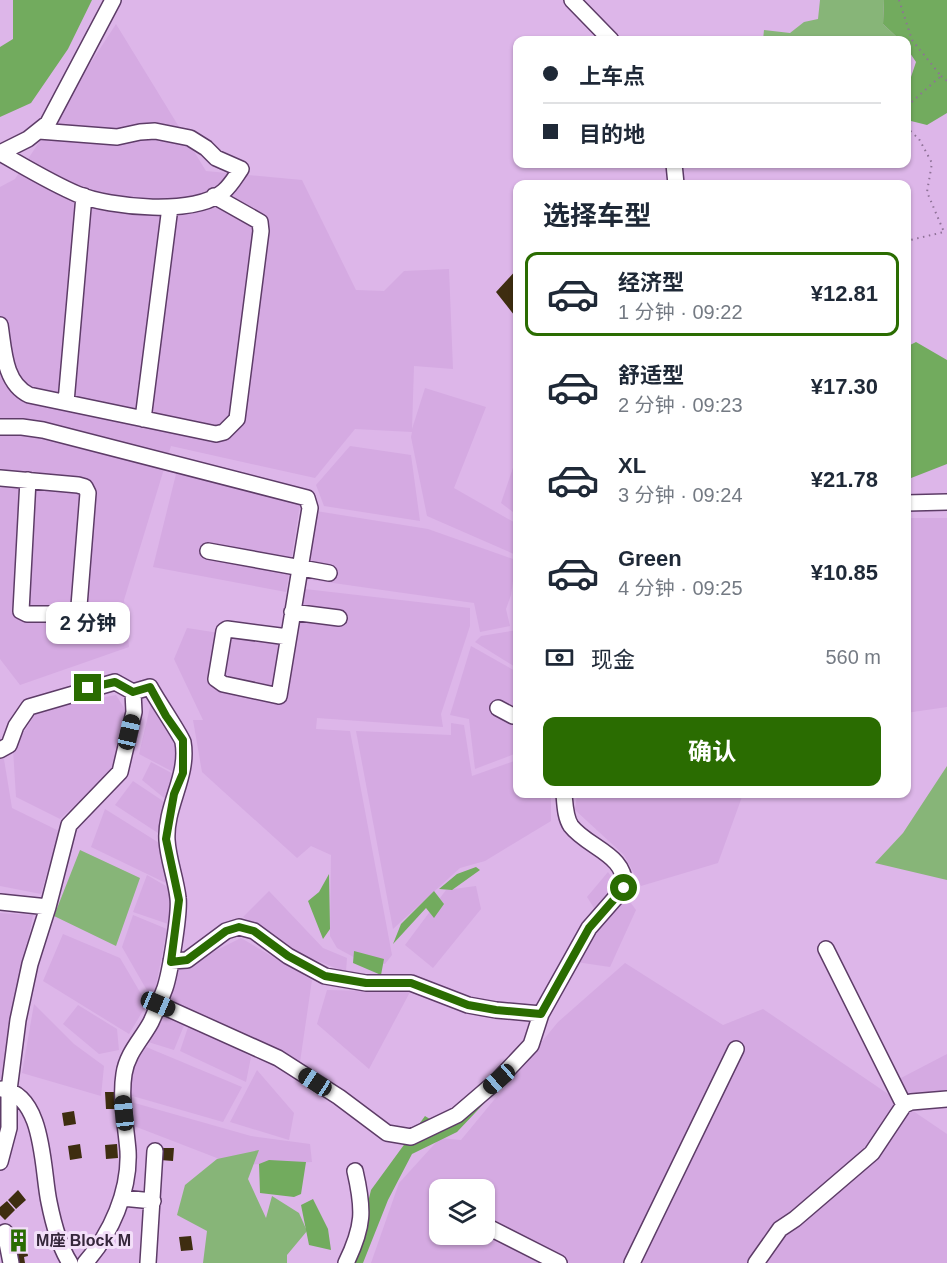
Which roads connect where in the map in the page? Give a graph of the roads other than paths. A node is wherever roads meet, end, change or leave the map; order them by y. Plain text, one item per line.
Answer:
1 (113, 0) edge
2 (572, 0) edge
3 (607, 36) edge
4 (39, 131) junction
5 (0, 153) edge
6 (84, 196) junction
7 (214, 196) junction
8 (170, 207) junction
9 (0, 326) edge
10 (66, 402) junction
11 (143, 418) junction
12 (0, 427) edge
13 (0, 478) edge
14 (28, 480) junction
15 (947, 502) edge
16 (911, 503) edge
17 (208, 551) dead end
18 (299, 569) junction
19 (329, 573) dead end
20 (292, 612) junction
21 (339, 618) dead end
22 (288, 637) junction
23 (133, 692) junction
24 (498, 708) dead end
25 (513, 717) edge
26 (0, 750) edge
27 (565, 798) edge
28 (0, 903) edge
29 (48, 907) junction
30 (826, 949) dead end
31 (171, 962) junction
32 (158, 1004) junction
33 (541, 1014) junction
34 (736, 1049) dead end
35 (4, 1090) edge
36 (947, 1099) edge
37 (904, 1105) junction
38 (155, 1151) dead end
39 (0, 1162) edge
40 (355, 1170) dead end
41 (122, 1198) junction
42 (153, 1201) junction
43 (495, 1231) edge
44 (5, 1232) dead end
45 (11, 1263) edge
46 (70, 1263) edge
47 (84, 1263) edge
48 (148, 1263) edge
49 (346, 1263) edge
50 (559, 1263) edge
51 (632, 1263) edge
52 (756, 1263) edge

1 - 4 street
2 - 3 street
4 - 5 street
4 - 7 street
5 - 6 street
6 - 8 street
6 - 10 street
7 - 8 street
7 - 11 street
8 - 11 street
9 - 10 street
10 - 11 street
12 - 18 street
13 - 14 street
14 - 14 street
15 - 16 street
17 - 18 street
18 - 19 street
18 - 20 street
20 - 21 street
20 - 22 street
22 - 22 street
23 - 26 street
23 - 29 street
23 - 31 street
24 - 25 street
27 - 33 street
28 - 29 street
29 - 35 street
30 - 37 street
31 - 32 street
31 - 33 street
32 - 33 street
32 - 41 street
34 - 51 street
35 - 39 street
35 - 46 street
36 - 37 street
37 - 52 street
38 - 42 street
40 - 49 street
41 - 42 street
41 - 47 street
42 - 48 street
43 - 50 street
44 - 45 street

